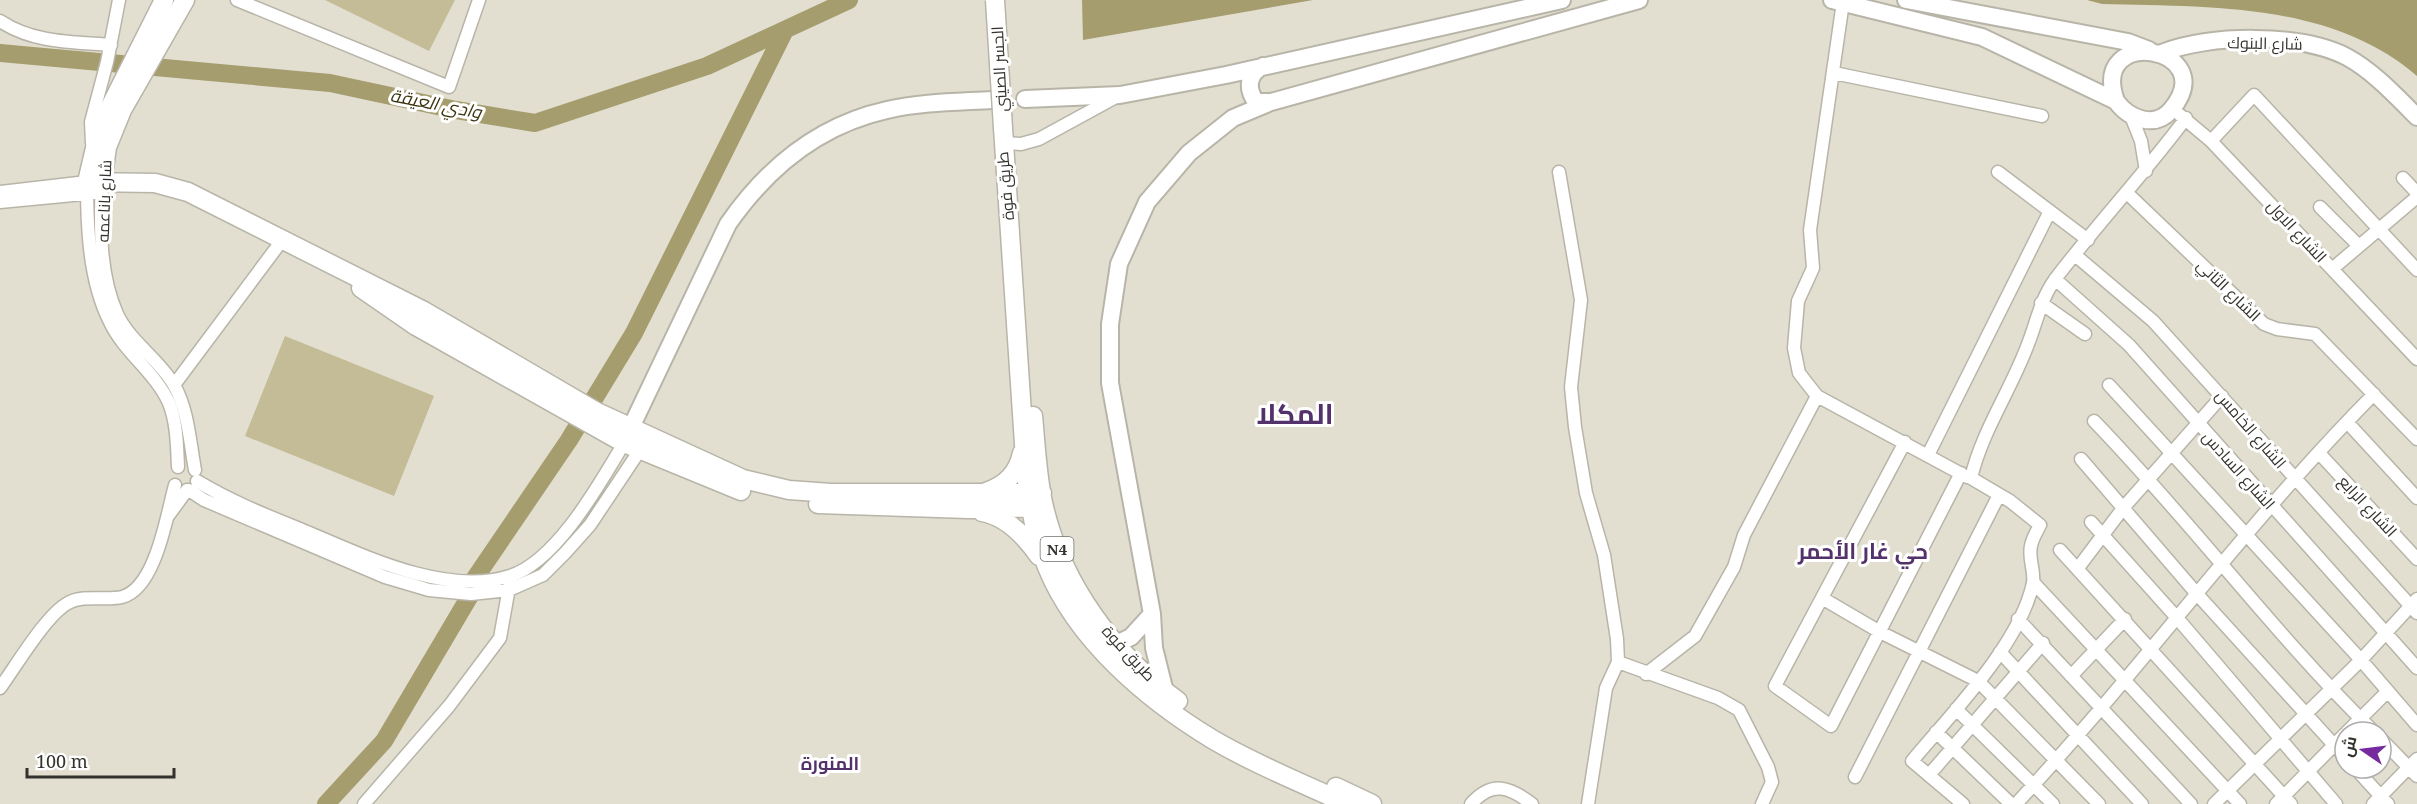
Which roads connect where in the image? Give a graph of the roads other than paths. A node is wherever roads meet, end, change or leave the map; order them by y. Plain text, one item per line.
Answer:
1 (119, 0) edge
2 (164, 0) edge
3 (185, 0) edge
4 (237, 0) edge
5 (479, 0) edge
6 (995, 0) edge
7 (1562, 0) edge
8 (1639, 0) edge
9 (1906, 0) edge
10 (1837, 1) edge
11 (0, 21) edge
12 (163, 21) junction
13 (111, 45) junction
14 (2156, 52) junction
15 (1263, 66) junction
16 (1834, 73) junction
17 (1226, 75) junction
18 (1120, 95) junction
19 (1025, 99) dead end
20 (992, 100) dead end
21 (2116, 101) junction
22 (1271, 102) junction
23 (116, 108) junction
24 (2178, 114) junction
25 (2042, 116) dead end
26 (2131, 116) junction
27 (2417, 117) edge
28 (1233, 118) junction
29 (1004, 138) junction
30 (2211, 141) junction
31 (94, 150) junction
32 (2146, 171) junction
33 (1558, 172) dead end
34 (1998, 172) dead end
35 (2403, 178) dead end
36 (94, 188) junction
37 (2417, 193) edge
38 (2127, 194) junction
39 (2, 197) edge
40 (2417, 197) edge
41 (2320, 207) dead end
42 (2050, 212) junction
43 (2379, 229) junction
44 (283, 239) junction
45 (2088, 240) junction
46 (2359, 246) junction
47 (2075, 255) junction
48 (2332, 269) junction
49 (2417, 270) edge
50 (2055, 279) junction
51 (2041, 303) junction
52 (2085, 334) dead end
53 (2417, 359) edge
54 (174, 385) junction
55 (2109, 385) dead end
56 (2374, 394) junction
57 (1817, 396) junction
58 (2222, 396) junction
59 (2094, 421) dead end
60 (2347, 422) junction
61 (2198, 424) junction
62 (636, 439) junction
63 (2417, 439) edge
64 (1905, 442) junction
65 (1023, 445) junction
66 (2173, 452) junction
67 (2319, 453) junction
68 (1928, 455) junction
69 (2081, 459) dead end
70 (178, 467) junction
71 (1966, 476) junction
72 (2150, 478) junction
73 (2294, 478) junction
74 (192, 483) junction
75 (175, 485) junction
76 (1999, 495) junction
77 (2417, 498) edge
78 (1036, 500) junction
79 (972, 501) junction
80 (2271, 506) junction
81 (2124, 507) junction
82 (168, 516) junction
83 (2091, 522) dead end
84 (2246, 535) junction
85 (303, 536) junction
86 (2103, 536) junction
87 (2060, 550) dead end
88 (2417, 559) edge
89 (2222, 563) junction
90 (1047, 567) junction
91 (2078, 568) junction
92 (511, 576) junction
93 (2033, 582) junction
94 (510, 590) junction
95 (2197, 594) junction
96 (1822, 598) junction
97 (2415, 606) edge
98 (1152, 614) junction
99 (2018, 619) junction
100 (2125, 619) junction
101 (2178, 619) junction
102 (1880, 632) junction
103 (2384, 633) junction
104 (2043, 643) junction
105 (1110, 647) junction
106 (2098, 649) junction
107 (2152, 649) junction
108 (1919, 652) junction
109 (2000, 652) junction
110 (2361, 660) junction
111 (1618, 662) junction
112 (2417, 668) edge
113 (2019, 672) junction
114 (1646, 674) junction
115 (2071, 676) junction
116 (2127, 680) junction
117 (1978, 681) junction
118 (2331, 687) junction
119 (0, 688) edge
120 (2388, 691) junction
121 (1165, 692) junction
122 (1996, 699) junction
123 (2102, 708) junction
124 (1956, 709) junction
125 (2305, 713) junction
126 (2360, 719) joint
127 (1973, 725) junction
128 (2417, 725) edge
129 (1936, 732) junction
130 (2078, 734) junction
131 (2279, 739) junction
132 (2333, 744) edge
133 (2333, 746) edge
134 (1954, 747) junction
135 (2393, 749) edge
136 (2056, 761) junction
137 (2255, 763) junction
138 (2414, 767) edge
139 (2307, 772) junction
140 (1929, 775) junction
141 (1855, 777) dead end
142 (2364, 780) edge
143 (2034, 784) junction
144 (2227, 791) junction
145 (2284, 801) edge
146 (2381, 801) edge
147 (364, 804) edge
148 (1347, 804) edge
149 (1372, 804) edge
150 (1471, 804) edge
151 (1532, 804) edge
152 (1588, 804) edge
153 (1762, 804) edge
154 (1963, 804) edge
155 (2011, 804) edge
156 (2016, 804) edge
157 (2053, 804) edge
158 (2099, 804) edge
159 (2142, 804) edge
160 (2191, 804) edge
161 (2214, 804) edge
162 (2240, 804) edge
163 (2336, 804) edge

1 - 13 street
2 - 12 highway, شارع باناعمه
3 - 12 highway, شارع باناعمه
4 - 5 street
6 - 29 highway, الجسر الصيني, bridge
7 - 15 main road
8 - 22 main road
9 - 14 main road
10 - 16 street
10 - 21 main road
11 - 13 street
12 - 23 highway, شارع باناعمه
13 - 31 street
14 - 21 main road
14 - 24 main road
14 - 27 main road, شارع البنوك
15 - 17 main road
15 - 22 main road
16 - 25 street
16 - 57 street
17 - 18 main road
17 - 28 main road
18 - 19 main road
18 - 29 street
20 - 62 main road
21 - 26 main road
22 - 28 main road
23 - 31 highway, شارع باناعمه
23 - 36 highway, شارع باناعمه
24 - 26 main road
24 - 30 street, الشارع الاول
24 - 32 street
26 - 32 street
28 - 98 main road
29 - 65 highway, طريق فوة / N4
29 - 78 highway, طريق فوة / N4
30 - 43 street
30 - 48 street, الشارع الاول
31 - 36 highway, شارع باناعمه
32 - 38 street
33 - 111 street
34 - 42 street
35 - 37 street
36 - 39 street
36 - 44 highway
36 - 54 street, شارع باناعمه
36 - 70 street, شارع باناعمه
38 - 45 street
38 - 56 street, الشارع الثاني
40 - 43 street
41 - 46 street
42 - 45 street
42 - 68 street
43 - 46 street
43 - 49 street
44 - 54 street
44 - 62 highway
45 - 47 street
46 - 48 street
47 - 50 street
47 - 58 street, الشارع الخامس
48 - 53 street, الشارع الاول
50 - 51 street
50 - 61 street, الشارع السادس
51 - 52 street
51 - 71 street
54 - 74 street, شارع باناعمه
55 - 66 street
56 - 60 street
56 - 63 street, الشارع الثاني
57 - 64 street
57 - 114 street
58 - 61 street
58 - 73 street, الشارع الخامس
59 - 72 street
60 - 67 street
60 - 77 street
61 - 66 street
61 - 80 street, الشارع السادس
62 - 79 highway
62 - 92 street
62 - 94 street
64 - 68 street
64 - 96 street
65 - 78 highway, طريق فوة / N4
65 - 79 highway
66 - 72 street
66 - 84 street
67 - 73 street
67 - 88 street, الشارع الرابع
68 - 71 street
69 - 81 street
70 - 74 street
70 - 75 street, شارع باناعمه
71 - 76 street
71 - 102 street
72 - 81 street
72 - 89 street
73 - 80 street
73 - 97 street, الشارع الخامس
74 - 75 street
74 - 82 street
74 - 85 street
75 - 82 street, شارع باناعمه
76 - 93 street
76 - 108 street
78 - 79 highway
78 - 90 highway, طريق فوة / N4
78 - 105 highway, طريق فوة / N4
79 - 90 highway
80 - 84 street
80 - 103 street, الشارع السادس
81 - 86 street
81 - 95 street
82 - 119 street
83 - 86 street
84 - 89 street
84 - 110 street
85 - 92 street
85 - 94 street
86 - 91 street
86 - 101 street
87 - 91 street
89 - 95 street
89 - 118 street
90 - 105 highway, طريق فوة / N4
91 - 100 street
92 - 94 street
93 - 99 street
93 - 106 street
94 - 147 street
95 - 101 street
95 - 125 street
96 - 102 street
96 - 102 street
97 - 103 street
98 - 105 main road
98 - 121 main road
99 - 104 street
99 - 109 street
100 - 106 street
100 - 107 street
101 - 107 street
101 - 131 street
102 - 108 street
103 - 110 street
103 - 112 street, الشارع السادس
104 - 113 street
104 - 115 street
105 - 121 highway, طريق فوة / N4
105 - 148 highway, طريق فوة / N4
106 - 115 street
106 - 116 street
107 - 116 street
107 - 137 street
108 - 117 street
108 - 141 street
109 - 113 street
109 - 117 street
110 - 118 street
110 - 120 street
111 - 114 street
111 - 152 street
113 - 122 street
113 - 130 street
114 - 153 street
115 - 123 street
116 - 123 street
116 - 144 street
117 - 122 street
117 - 124 street
118 - 125 street
118 - 126 street
120 - 126 street
120 - 128 street
121 - 149 highway, طريق فوة / N4
122 - 127 street
122 - 136 street
123 - 130 street
123 - 160 street
124 - 127 street
124 - 129 street
125 - 131 street
125 - 132 street
127 - 134 street
127 - 143 street
129 - 134 street
129 - 140 street
130 - 136 street
130 - 159 street
131 - 137 street
131 - 139 street
133 - 139 street
134 - 140 street
134 - 155 street
135 - 138 street
136 - 143 street
136 - 158 street
137 - 144 street
137 - 145 street
138 - 146 street
139 - 145 street
139 - 163 street
140 - 154 street
142 - 146 street
143 - 156 street
143 - 157 street
144 - 161 street
144 - 162 street
150 - 151 street

